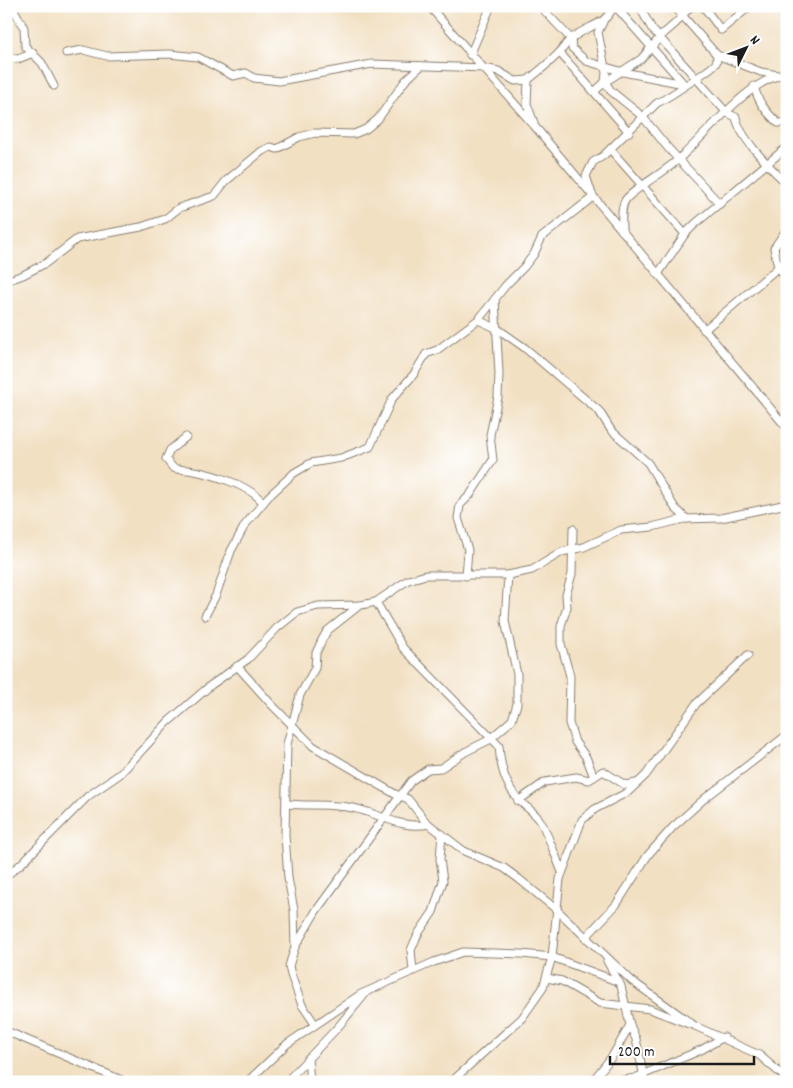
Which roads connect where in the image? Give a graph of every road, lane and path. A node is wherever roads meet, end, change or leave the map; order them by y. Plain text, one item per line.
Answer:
1 (12, 6) edge
2 (429, 6) edge
3 (491, 6) edge
4 (540, 6) edge
5 (614, 6) edge
6 (639, 6) edge
7 (674, 6) edge
8 (693, 6) edge
9 (702, 6) edge
10 (750, 6) edge
11 (682, 16) junction
12 (603, 22) junction
13 (660, 37) junction
14 (571, 38) junction
15 (652, 46) junction
16 (33, 53) junction
17 (66, 53) dead end
18 (560, 53) junction
19 (470, 55) junction
20 (717, 55) junction
21 (6, 58) edge
22 (603, 65) junction
23 (421, 66) junction
24 (484, 68) junction
25 (623, 72) junction
26 (784, 75) edge
27 (697, 78) junction
28 (528, 80) junction
29 (605, 82) junction
30 (684, 84) junction
31 (54, 86) dead end
32 (754, 86) junction
33 (594, 92) junction
34 (727, 112) junction
35 (642, 116) junction
36 (787, 124) edge
37 (537, 129) junction
38 (629, 132) junction
39 (787, 147) edge
40 (610, 149) junction
41 (679, 158) junction
42 (768, 164) junction
43 (787, 184) edge
44 (644, 186) junction
45 (593, 197) junction
46 (720, 204) junction
47 (787, 229) edge
48 (622, 231) junction
49 (685, 234) junction
50 (787, 260) edge
51 (778, 267) junction
52 (658, 274) junction
53 (787, 278) edge
54 (6, 281) edge
55 (496, 299) junction
56 (478, 320) junction
57 (498, 329) junction
58 (704, 330) junction
59 (787, 428) edge
60 (186, 437) dead end
61 (263, 499) junction
62 (787, 504) edge
63 (687, 519) junction
64 (573, 528) dead end
65 (574, 550) junction
66 (508, 575) junction
67 (466, 576) junction
68 (376, 602) junction
69 (361, 605) junction
70 (206, 616) dead end
71 (748, 655) dead end
72 (237, 666) junction
73 (293, 725) junction
74 (787, 735) edge
75 (491, 739) junction
76 (594, 777) junction
77 (638, 782) junction
78 (401, 796) junction
79 (518, 801) junction
80 (288, 804) junction
81 (383, 819) junction
82 (428, 824) junction
83 (442, 834) junction
84 (562, 872) junction
85 (6, 876) edge
86 (557, 910) junction
87 (585, 938) junction
88 (295, 947) junction
89 (604, 954) junction
90 (552, 957) junction
91 (413, 970) junction
92 (546, 978) junction
93 (619, 982) junction
94 (369, 990) junction
95 (626, 1007) junction
96 (315, 1024) junction
97 (630, 1025) junction
98 (695, 1026) junction
99 (6, 1031) edge
100 (724, 1038) junction
101 (308, 1058) junction
102 (643, 1073) junction
103 (787, 1079) edge
104 (126, 1082) edge
105 (247, 1082) edge
106 (286, 1082) edge
107 (310, 1082) edge
108 (451, 1082) edge
109 (592, 1082) edge
110 (614, 1082) edge
111 (645, 1082) edge

1 - 16 street
2 - 19 street
3 - 19 street
4 - 14 street
5 - 12 street
5 - 15 street
6 - 13 street
7 - 11 street
8 - 11 street
9 - 10 street
11 - 13 street
11 - 20 street
12 - 14 street
12 - 22 street
13 - 15 street
13 - 27 street
14 - 18 street
14 - 22 street
15 - 25 street
15 - 30 street
16 - 21 street
16 - 31 street
17 - 23 street
18 - 28 street
18 - 33 street
19 - 24 street
20 - 26 street
20 - 27 street
22 - 25 street
22 - 29 street
23 - 24 street
23 - 54 street
24 - 28 street
24 - 37 street
25 - 29 street
25 - 30 street
26 - 32 street
27 - 30 street
27 - 34 street
28 - 37 street
29 - 33 street
29 - 35 street
30 - 35 street
32 - 34 street
32 - 36 street
33 - 38 street
34 - 41 street
34 - 42 street
35 - 38 street
35 - 41 street
37 - 45 street
38 - 40 street
39 - 42 street
40 - 44 street
40 - 45 street
41 - 44 street
41 - 46 street
42 - 43 street
42 - 46 street
44 - 48 street
44 - 49 street
45 - 48 street
45 - 55 street
46 - 49 street
47 - 51 street
48 - 52 street
49 - 52 street
50 - 51 street
51 - 53 street
51 - 58 street
52 - 58 street
55 - 56 street
55 - 57 street
56 - 57 street
56 - 61 street
57 - 63 street
57 - 67 street
58 - 59 street
60 - 61 street
61 - 70 street
62 - 63 street
63 - 65 street
64 - 65 street
65 - 66 street
65 - 76 street
66 - 67 street
66 - 75 street
67 - 68 street
68 - 69 street
68 - 75 street
69 - 72 street
69 - 73 street
71 - 77 street
72 - 73 street
72 - 85 street
73 - 78 street
73 - 80 street
74 - 87 street
75 - 78 street
75 - 79 street
76 - 77 street
76 - 79 street
77 - 84 street
78 - 81 street
78 - 82 street
79 - 84 street
80 - 81 street
80 - 88 street
81 - 82 street
81 - 88 street
82 - 83 street
83 - 86 street
83 - 91 street
84 - 86 street
86 - 87 street
86 - 90 street
87 - 89 street
88 - 96 street
89 - 93 street
89 - 98 street
90 - 91 street
90 - 92 street
90 - 93 street
91 - 94 street
92 - 95 street
92 - 108 street
93 - 95 street
94 - 96 street
94 - 101 street
95 - 97 street
95 - 98 street
96 - 105 street
97 - 102 street
97 - 109 street
98 - 100 street
99 - 104 street
100 - 102 street
100 - 103 street
101 - 106 street
101 - 107 street
102 - 110 street
102 - 111 street

